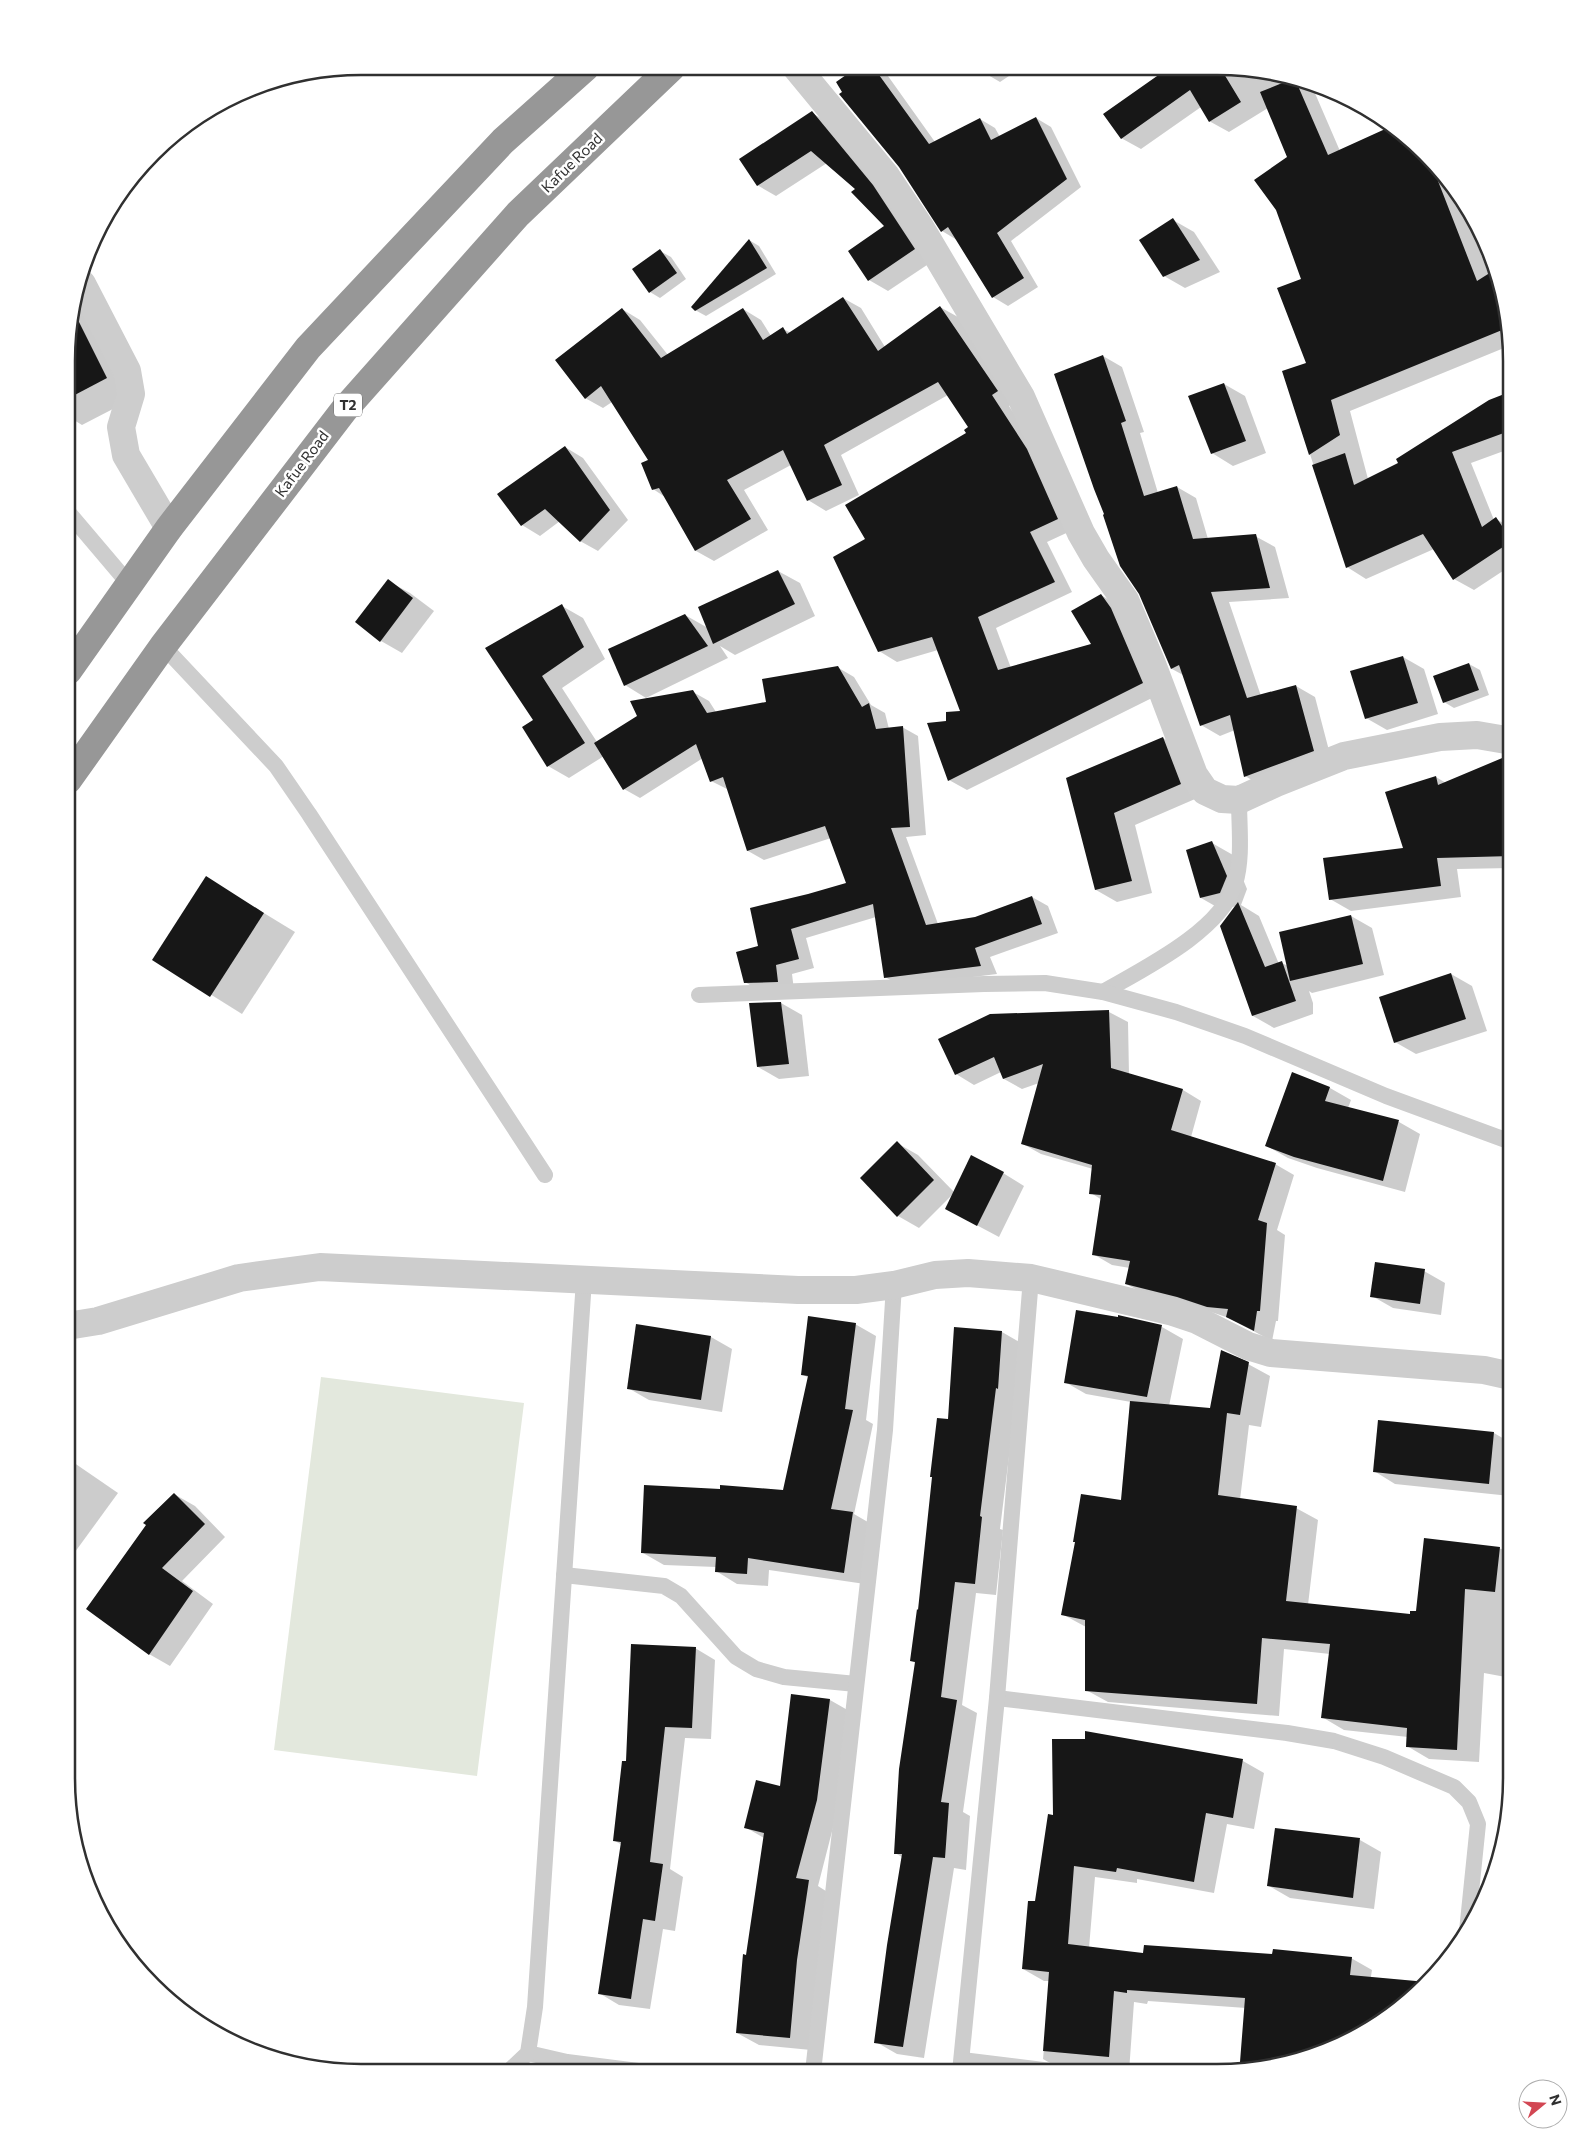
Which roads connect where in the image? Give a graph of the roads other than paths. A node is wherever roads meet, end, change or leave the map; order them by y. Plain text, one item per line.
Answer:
1 (577, 75) edge
2 (664, 75) edge
3 (802, 75) edge
4 (84, 289) edge
5 (75, 520) edge
6 (169, 528) junction
7 (129, 584) junction
8 (163, 646) junction
9 (75, 661) edge
10 (1503, 739) edge
11 (75, 770) edge
12 (1238, 800) junction
13 (1103, 992) junction
14 (699, 995) dead end
15 (1503, 1139) edge
16 (545, 1175) dead end
17 (1032, 1278) junction
18 (584, 1280) junction
19 (894, 1285) junction
20 (75, 1325) edge
21 (1503, 1374) edge
22 (564, 1575) junction
23 (856, 1684) junction
24 (997, 1698) junction
25 (1469, 1914) edge
26 (528, 2053) junction
27 (517, 2064) edge
28 (583, 2064) edge
29 (814, 2064) edge
30 (961, 2064) edge

1 - 6 highway
2 - 8 highway, Kafue Road / T2
3 - 12 street
4 - 6 street
5 - 7 lane
6 - 7 highway
7 - 9 highway
8 - 11 highway, Kafue Road / T2
8 - 16 lane
10 - 12 street
12 - 13 lane
13 - 14 lane
13 - 15 lane
17 - 19 street
17 - 21 street
17 - 24 lane
18 - 19 street
18 - 20 street
18 - 22 lane
19 - 23 lane
22 - 23 lane
22 - 26 lane
23 - 29 lane
24 - 25 lane
24 - 30 lane
26 - 27 lane
26 - 28 lane

